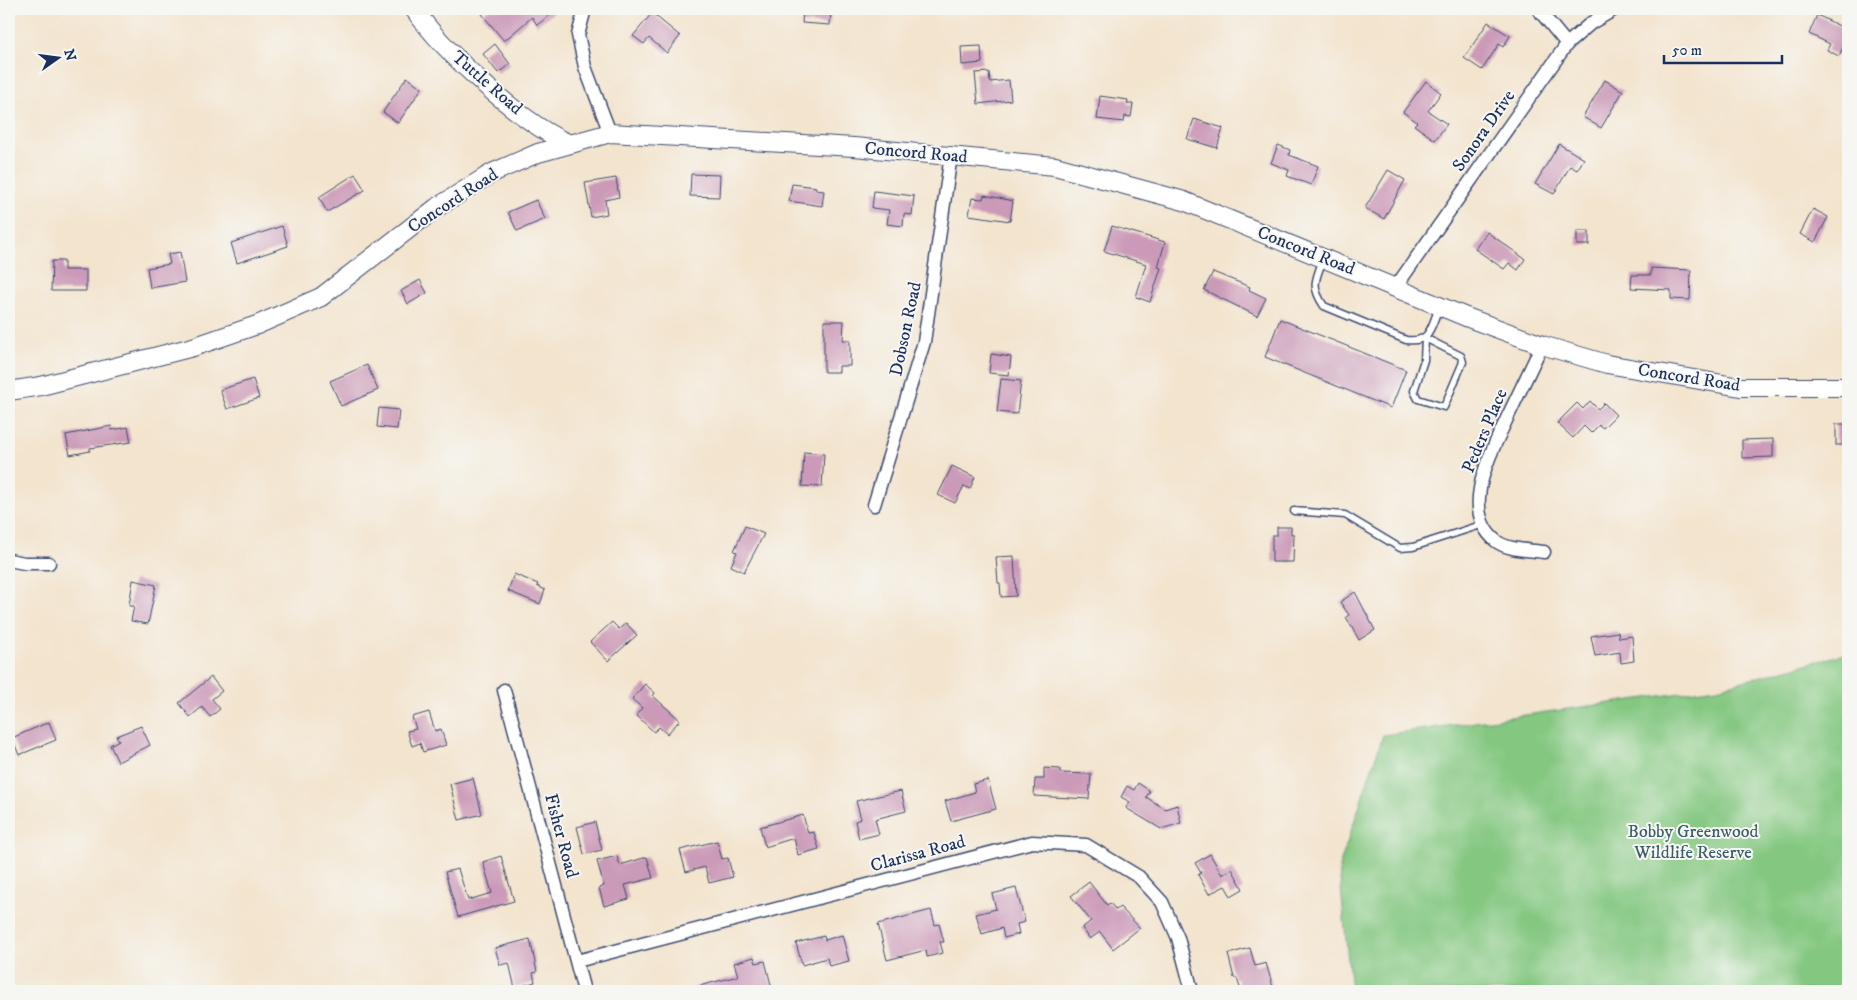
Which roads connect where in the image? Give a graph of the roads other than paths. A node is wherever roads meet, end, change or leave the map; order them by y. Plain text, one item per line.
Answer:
1 (414, 9) edge
2 (585, 9) edge
3 (1538, 9) edge
4 (1615, 9) edge
5 (1567, 44) junction
6 (610, 133) junction
7 (570, 144) junction
8 (951, 156) junction
9 (1324, 258) junction
10 (1395, 288) junction
11 (1440, 306) junction
12 (1425, 338) junction
13 (1542, 345) junction
14 (1848, 387) edge
15 (9, 391) edge
16 (874, 505) dead end
17 (1294, 511) dead end
18 (1484, 524) junction
19 (1544, 552) dead end
20 (9, 560) edge
21 (49, 563) dead end
22 (504, 690) dead end
23 (576, 961) junction
24 (584, 991) edge
25 (1192, 991) edge

1 - 7 main road, Tuttle Road
2 - 6 street
3 - 5 street
4 - 5 street, Sonora Drive
5 - 10 street, Sonora Drive
6 - 7 main road, Concord Road
6 - 8 main road, Concord Road
7 - 15 main road, Concord Road
8 - 9 main road, Concord Road
8 - 16 street, Dobson Road
9 - 10 main road, Concord Road
9 - 12 lane
10 - 11 main road, Concord Road
11 - 12 lane
11 - 13 main road, Concord Road
12 - 12 lane
13 - 14 main road, Concord Road
13 - 18 street, Peders Place
17 - 18 lane
18 - 19 street, Peders Place
20 - 21 street
22 - 23 street, Fisher Road
23 - 24 street, Fisher Road
23 - 25 street, Clarissa Road

